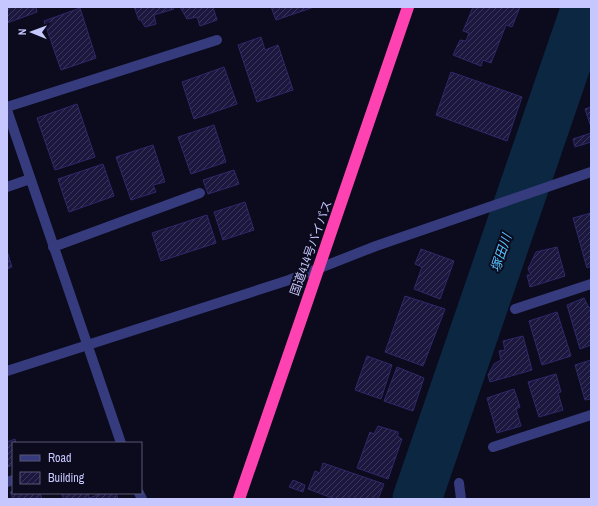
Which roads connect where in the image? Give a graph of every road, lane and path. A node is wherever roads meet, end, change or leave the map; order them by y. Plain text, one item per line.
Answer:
1 (408, 7) edge
2 (217, 40) dead end
3 (7, 109) edge
4 (591, 172) edge
5 (30, 179) junction
6 (7, 186) edge
7 (200, 193) dead end
8 (53, 247) junction
9 (317, 270) junction
10 (591, 284) edge
11 (515, 309) dead end
12 (86, 344) junction
13 (7, 371) edge
14 (591, 415) edge
15 (122, 442) edge
16 (493, 448) dead end
17 (459, 483) dead end
18 (239, 499) edge
19 (461, 499) edge

1 - 9 highway, 国道414号バイパス
2 - 3 street
3 - 5 street
4 - 9 street
5 - 6 street
5 - 8 street
7 - 8 street
8 - 12 street
9 - 12 street
9 - 18 highway, 国道414号バイパス
10 - 11 street
12 - 13 street
12 - 15 street
14 - 16 street
17 - 19 street

